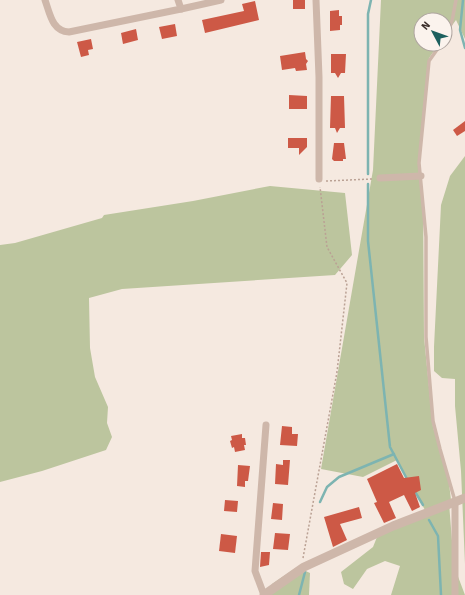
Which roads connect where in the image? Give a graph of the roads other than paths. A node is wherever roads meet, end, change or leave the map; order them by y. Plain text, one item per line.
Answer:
1 (45, 0) edge
2 (178, 0) edge
3 (221, 0) edge
4 (316, 0) edge
5 (456, 0) edge
6 (181, 9) junction
7 (453, 16) edge
8 (436, 52) edge
9 (421, 176) junction
10 (380, 178) dead end
11 (319, 179) road end
12 (266, 425) dead end
13 (461, 499) edge
14 (264, 595) edge
15 (455, 595) edge

1 - 6 street
2 - 6 street
3 - 6 street
4 - 11 street
5 - 7 lane
8 - 9 lane
9 - 10 street
9 - 13 lane
12 - 14 street
13 - 14 street
13 - 15 street

